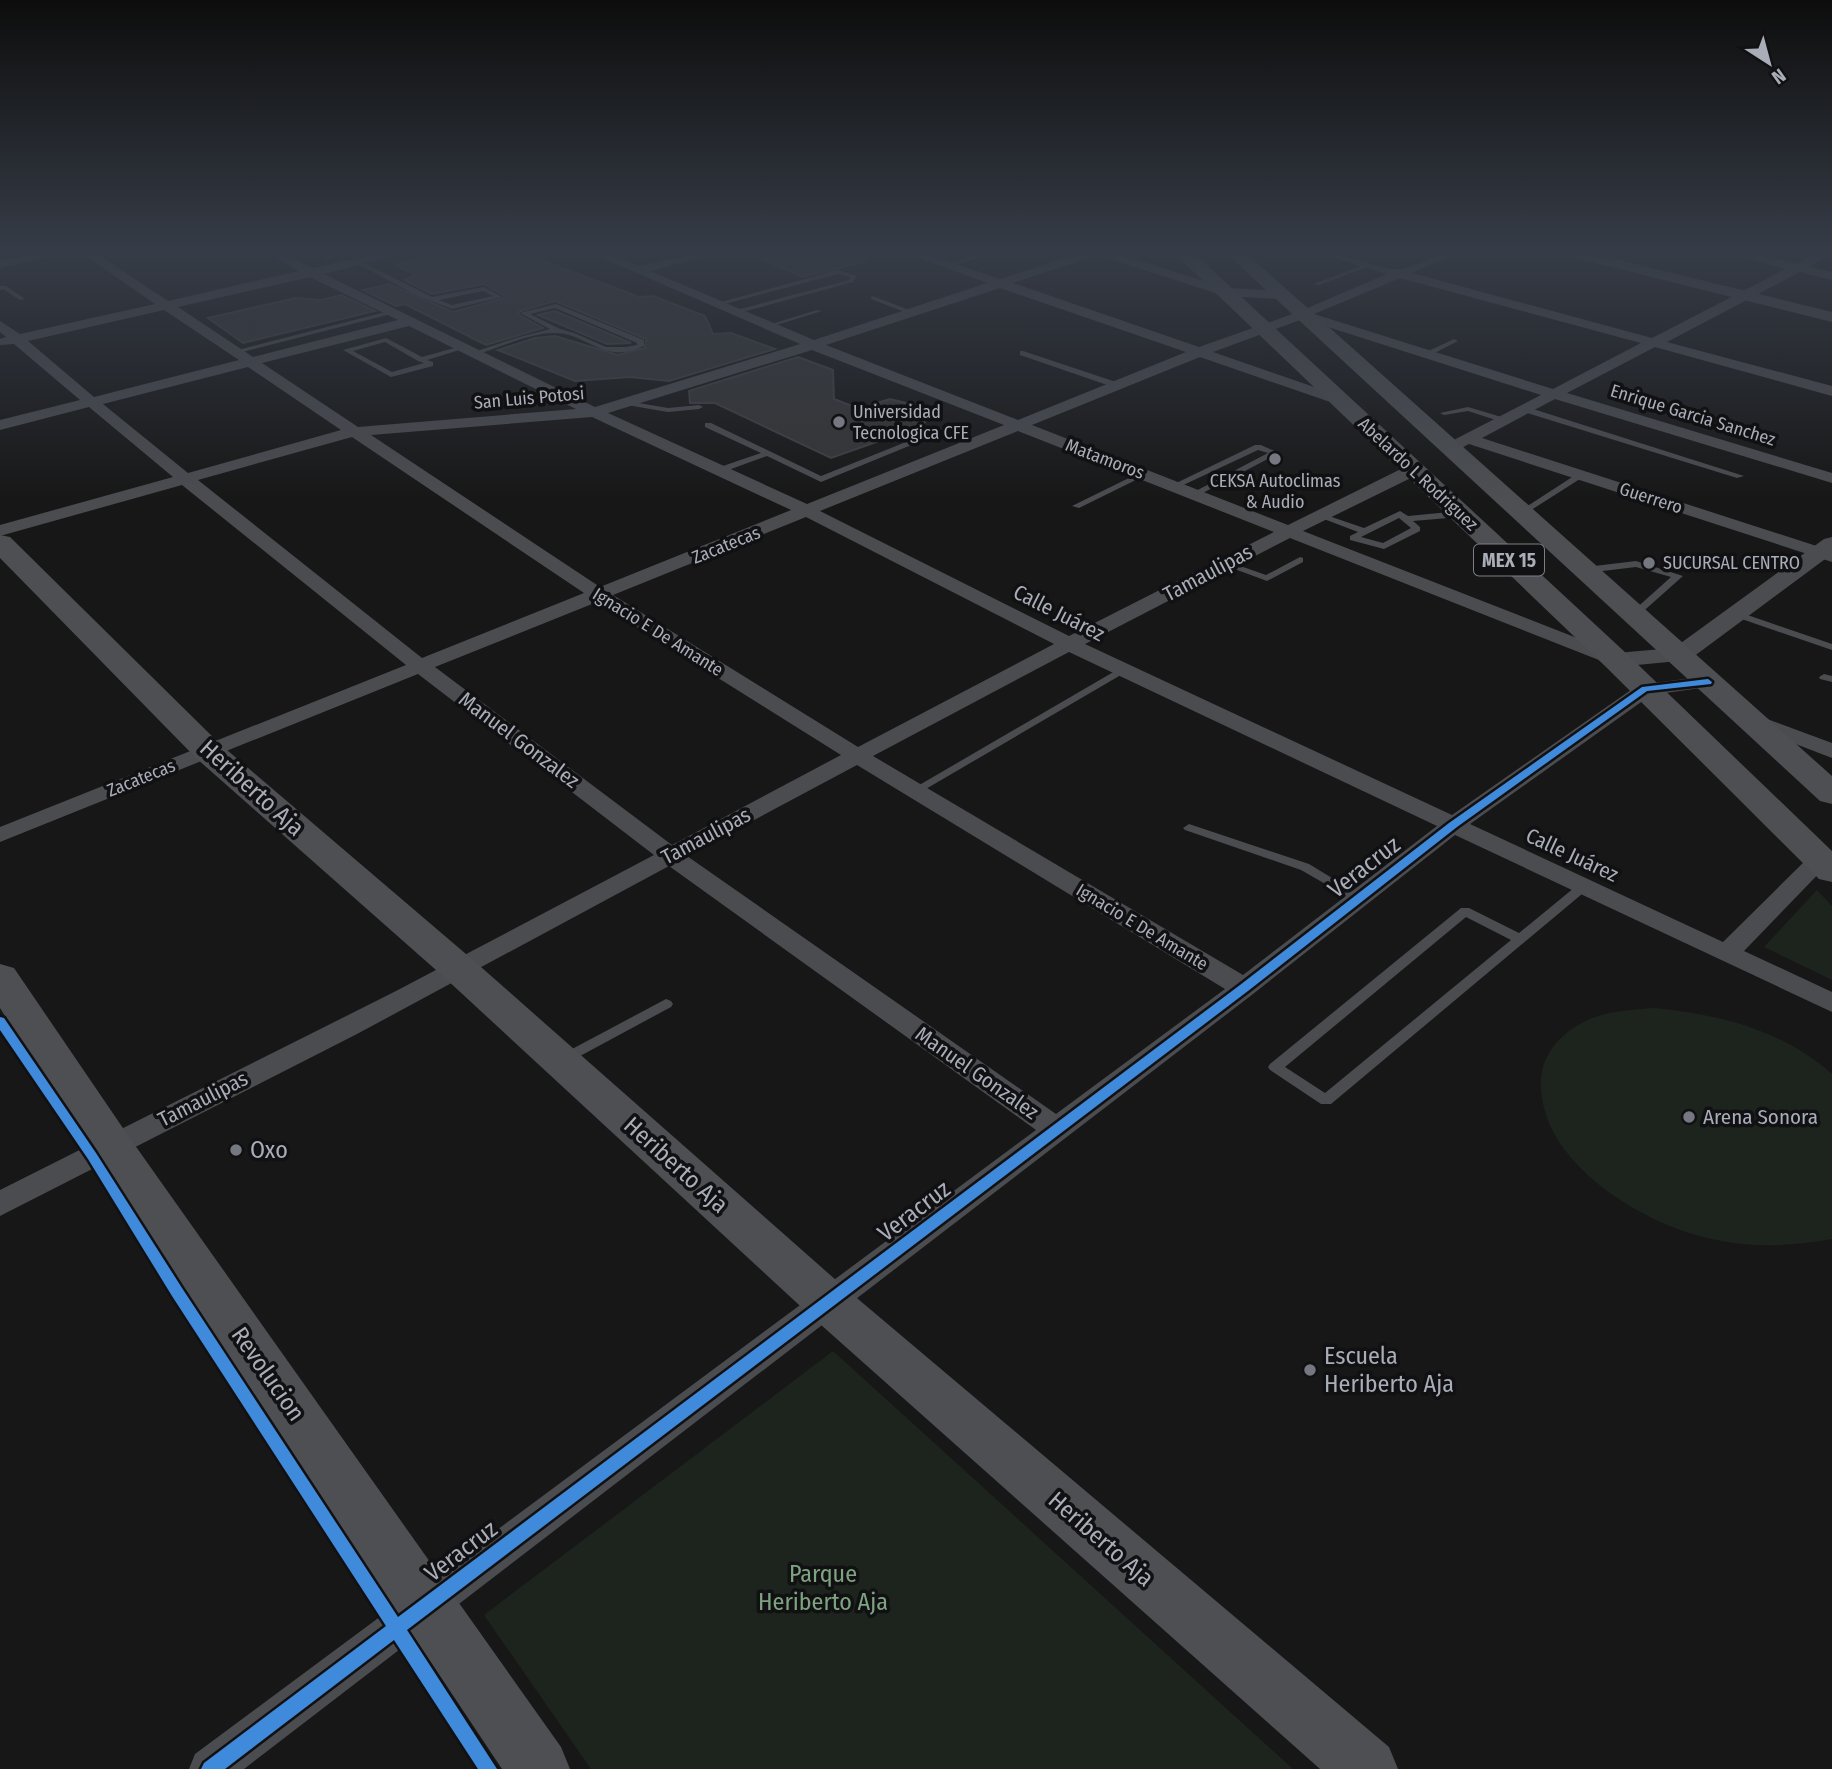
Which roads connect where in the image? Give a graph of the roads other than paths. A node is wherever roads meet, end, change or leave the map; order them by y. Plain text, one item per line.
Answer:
1 (5, 336) edge
2 (211, 336) edge
3 (314, 336) edge
4 (343, 336) edge
5 (441, 336) edge
6 (532, 336) edge
7 (569, 336) edge
8 (626, 336) edge
9 (791, 336) edge
10 (842, 336) edge
11 (1152, 336) edge
12 (1241, 336) edge
13 (1268, 336) edge
14 (1328, 336) edge
15 (1365, 336) edge
16 (1627, 336) edge
17 (1669, 336) edge
18 (1454, 341) dead end
19 (1654, 343) junction
20 (813, 345) junction
21 (470, 350) junction
22 (1201, 352) junction
23 (1023, 353) dead end
24 (1424, 355) junction
25 (242, 357) junction
26 (421, 359) junction
27 (1119, 386) junction
28 (1832, 391) edge
29 (1558, 394) junction
30 (1340, 401) junction
31 (89, 402) junction
32 (624, 402) junction
33 (698, 407) dead end
34 (1527, 410) junction
35 (594, 412) junction
36 (1444, 413) dead end
37 (1505, 421) junction
38 (0, 425) edge
39 (708, 425) dead end
40 (1021, 426) junction
41 (944, 430) dead end
42 (351, 432) junction
43 (1460, 443) junction
44 (769, 453) junction
45 (720, 470) junction
46 (1413, 470) junction
47 (1144, 474) junction
48 (1580, 475) junction
49 (1740, 476) dead end
50 (184, 478) junction
51 (1832, 478) edge
52 (1174, 486) junction
53 (1194, 494) junction
54 (1076, 506) dead end
55 (809, 512) junction
56 (1522, 512) junction
57 (1460, 514) junction
58 (1320, 516) junction
59 (1405, 519) junction
60 (0, 531) edge
61 (1290, 531) junction
62 (1365, 531) junction
63 (0, 543) edge
64 (1828, 552) edge
65 (1300, 560) dead end
66 (1226, 564) junction
67 (1587, 570) junction
68 (599, 595) junction
69 (1635, 614) junction
70 (1737, 614) junction
71 (1071, 645) junction
72 (1832, 647) edge
73 (1681, 655) junction
74 (1616, 660) junction
75 (421, 665) junction
76 (1122, 670) junction
77 (1708, 682) junction
78 (1645, 689) junction
79 (1744, 716) junction
80 (208, 751) junction
81 (1832, 751) edge
82 (858, 756) junction
83 (915, 790) junction
84 (1832, 794) edge
85 (1453, 825) junction
86 (1189, 828) dead end
87 (0, 835) edge
88 (670, 854) junction
89 (1826, 865) edge
90 (1584, 886) junction
91 (1359, 898) junction
92 (1520, 939) junction
93 (1727, 953) junction
94 (459, 969) junction
95 (0, 977) edge
96 (1244, 988) junction
97 (1827, 1000) edge
98 (666, 1003) dead end
99 (560, 1061) junction
100 (1056, 1129) junction
101 (111, 1146) junction
102 (0, 1204) edge
103 (828, 1302) junction
104 (427, 1603) junction
105 (210, 1769) edge
106 (539, 1769) edge
107 (1367, 1769) edge

1 - 31 street, Manuel Gonzalez
2 - 25 street, Ignacio E De Amante
3 - 25 lane
4 - 25 street
5 - 21 street, Calle Juárez
6 - 21 lane
7 - 8 lane
9 - 20 street, Matamoros
10 - 20 street, San Luis Potosi
11 - 22 street
12 - 22 street, Zacatecas
13 - 30 main road, Abelardo L Rodriguez / MEX 15
14 - 43 main road, Abelardo L Rodriguez / MEX 15
15 - 24 street, Enrique Garcia Sanchez
16 - 19 street
17 - 19 street
18 - 24 lane
19 - 28 street
19 - 29 street
20 - 32 street, San Luis Potosi
20 - 40 street, Matamoros
21 - 26 lane
21 - 35 street, Calle Juárez
22 - 27 street, Zacatecas
22 - 30 street
23 - 27 lane
24 - 29 street, Enrique Garcia Sanchez
25 - 31 street
25 - 42 street, Ignacio E De Amante
26 - 26 lane
27 - 40 street, Zacatecas
29 - 34 street
29 - 51 street, Enrique Garcia Sanchez
30 - 46 main road, Abelardo L Rodriguez / MEX 15
31 - 38 street
31 - 50 street, Manuel Gonzalez
32 - 33 lane
32 - 35 street, San Luis Potosi
34 - 37 street
34 - 49 lane
35 - 42 street, San Luis Potosi
35 - 45 street, Calle Juárez
36 - 37 lane
37 - 43 street
39 - 44 lane
40 - 47 street, Matamoros
40 - 55 street, Zacatecas
41 - 44 lane
42 - 50 street, San Luis Potosi
42 - 68 street, Ignacio E De Amante
43 - 48 street, Guerrero
43 - 56 main road, Abelardo L Rodriguez / MEX 15
44 - 45 lane
45 - 55 street, Calle Juárez
46 - 57 main road, Abelardo L Rodriguez / MEX 15
46 - 58 street, Tamaulipas
47 - 52 street, Matamoros
47 - 54 lane
48 - 56 lane
48 - 64 street, Guerrero
50 - 60 street, San Luis Potosi
50 - 75 street, Manuel Gonzalez
52 - 53 street, Matamoros
52 - 53 lane
53 - 61 street, Matamoros
55 - 68 street, Zacatecas
55 - 71 street, Calle Juárez
56 - 67 main road, Abelardo L Rodriguez / MEX 15
57 - 59 lane
57 - 74 main road, Abelardo L Rodriguez / MEX 15
58 - 61 street, Tamaulipas
58 - 62 lane
59 - 62 lane
59 - 62 lane
61 - 66 street, Tamaulipas
61 - 74 street, Matamoros
63 - 80 main road, Heriberto Aja
64 - 70 street
65 - 66 lane
66 - 71 street, Tamaulipas
67 - 69 main road, Abelardo L Rodriguez / MEX 15
67 - 69 lane
68 - 75 street, Zacatecas
68 - 82 street, Ignacio E De Amante
69 - 73 main road, Abelardo L Rodriguez / MEX 15
70 - 72 lane
70 - 73 street
71 - 76 street, Calle Juárez
71 - 82 street, Tamaulipas
73 - 74 street
73 - 77 main road, Abelardo L Rodriguez / MEX 15
74 - 78 main road, Abelardo L Rodriguez / MEX 15
75 - 80 street, Zacatecas
75 - 88 street, Manuel Gonzalez
76 - 83 lane
76 - 85 street, Calle Juárez
77 - 78 street
77 - 79 main road, Abelardo L Rodriguez / MEX 15
78 - 85 street, Veracruz
78 - 89 main road, Abelardo L Rodriguez / MEX 15
79 - 81 street
79 - 84 main road, Abelardo L Rodriguez / MEX 15
80 - 87 street, Zacatecas
80 - 94 main road, Heriberto Aja
82 - 83 street, Ignacio E De Amante
82 - 88 street, Tamaulipas
83 - 96 street, Ignacio E De Amante
85 - 90 street, Calle Juárez
85 - 91 street, Veracruz
86 - 91 lane
88 - 94 street, Tamaulipas
88 - 100 street, Manuel Gonzalez
89 - 93 street
90 - 92 lane
90 - 93 street, Calle Juárez
91 - 96 street, Veracruz
92 - 92 lane
93 - 97 street, Calle Juárez
94 - 99 main road, Heriberto Aja
94 - 101 street, Tamaulipas
95 - 101 main road, Revolucion
96 - 100 street, Veracruz
98 - 99 lane
99 - 103 main road, Heriberto Aja
100 - 103 street, Veracruz
101 - 102 street, Tamaulipas
101 - 104 main road, Revolucion
103 - 104 street, Veracruz
103 - 107 main road, Heriberto Aja
104 - 105 street, Veracruz
104 - 106 main road, Revolucion

